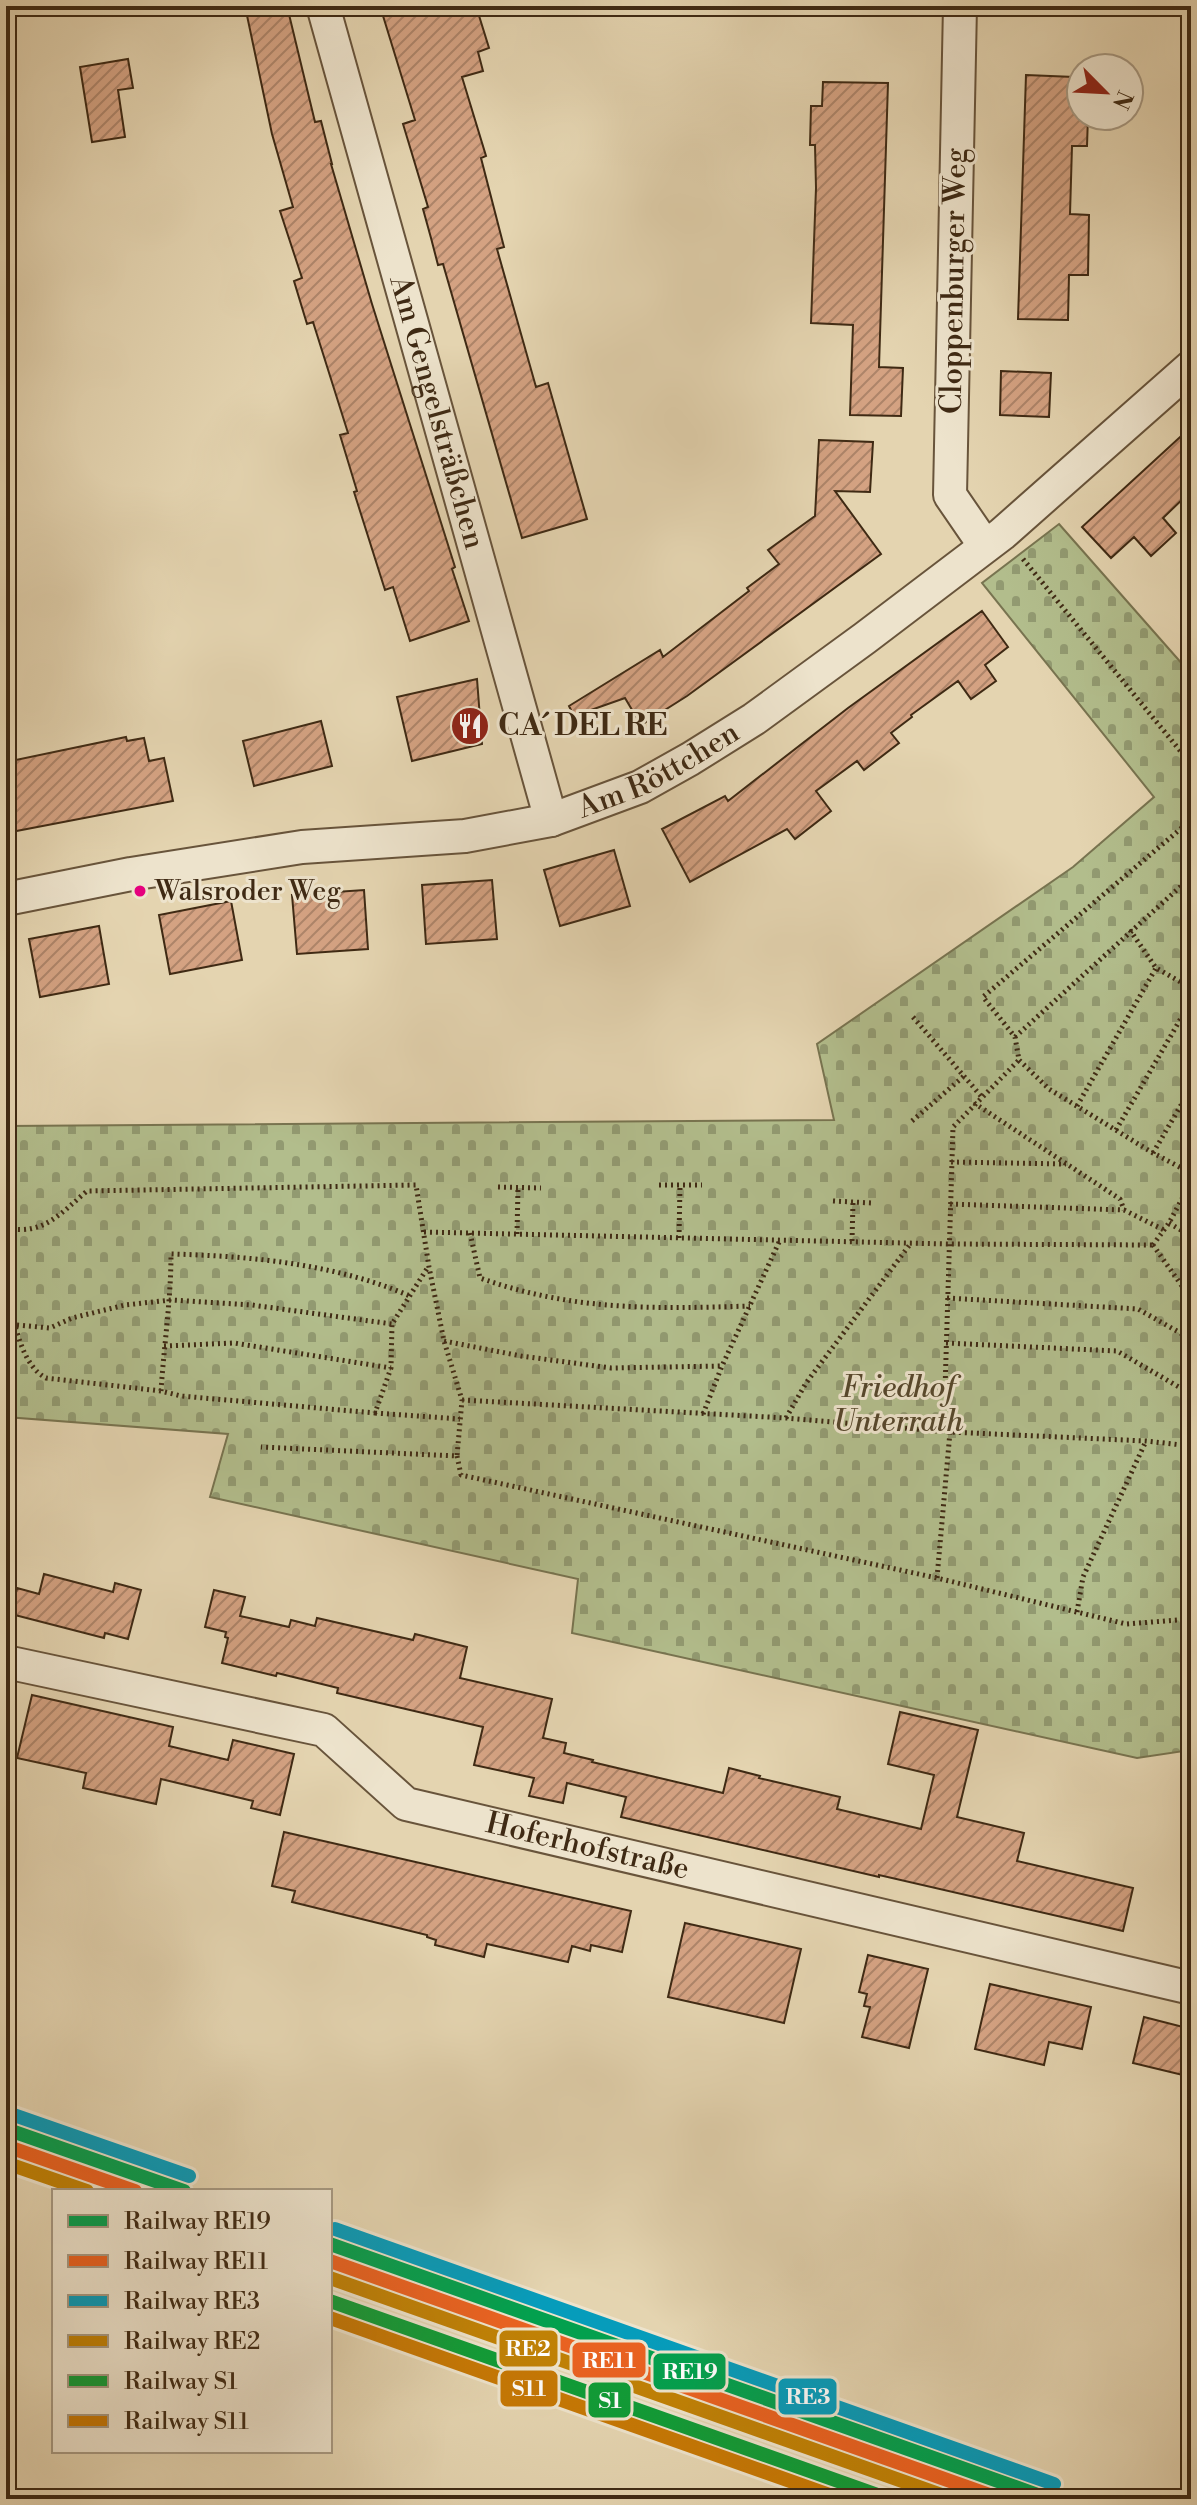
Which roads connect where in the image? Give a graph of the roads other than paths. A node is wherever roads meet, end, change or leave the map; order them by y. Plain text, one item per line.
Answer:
1 (323, 6) edge
2 (960, 6) edge
3 (1191, 367) edge
4 (985, 546) junction
5 (551, 820) junction
6 (6, 899) edge
7 (6, 1662) edge
8 (1191, 1988) edge

1 - 5 street, Am Gengelsträßchen
2 - 4 street, Cloppenburger Weg
3 - 4 street, Am Röttchen
4 - 5 street, Am Röttchen
5 - 6 street, Am Röttchen
7 - 8 street, Hoferhofstraße

